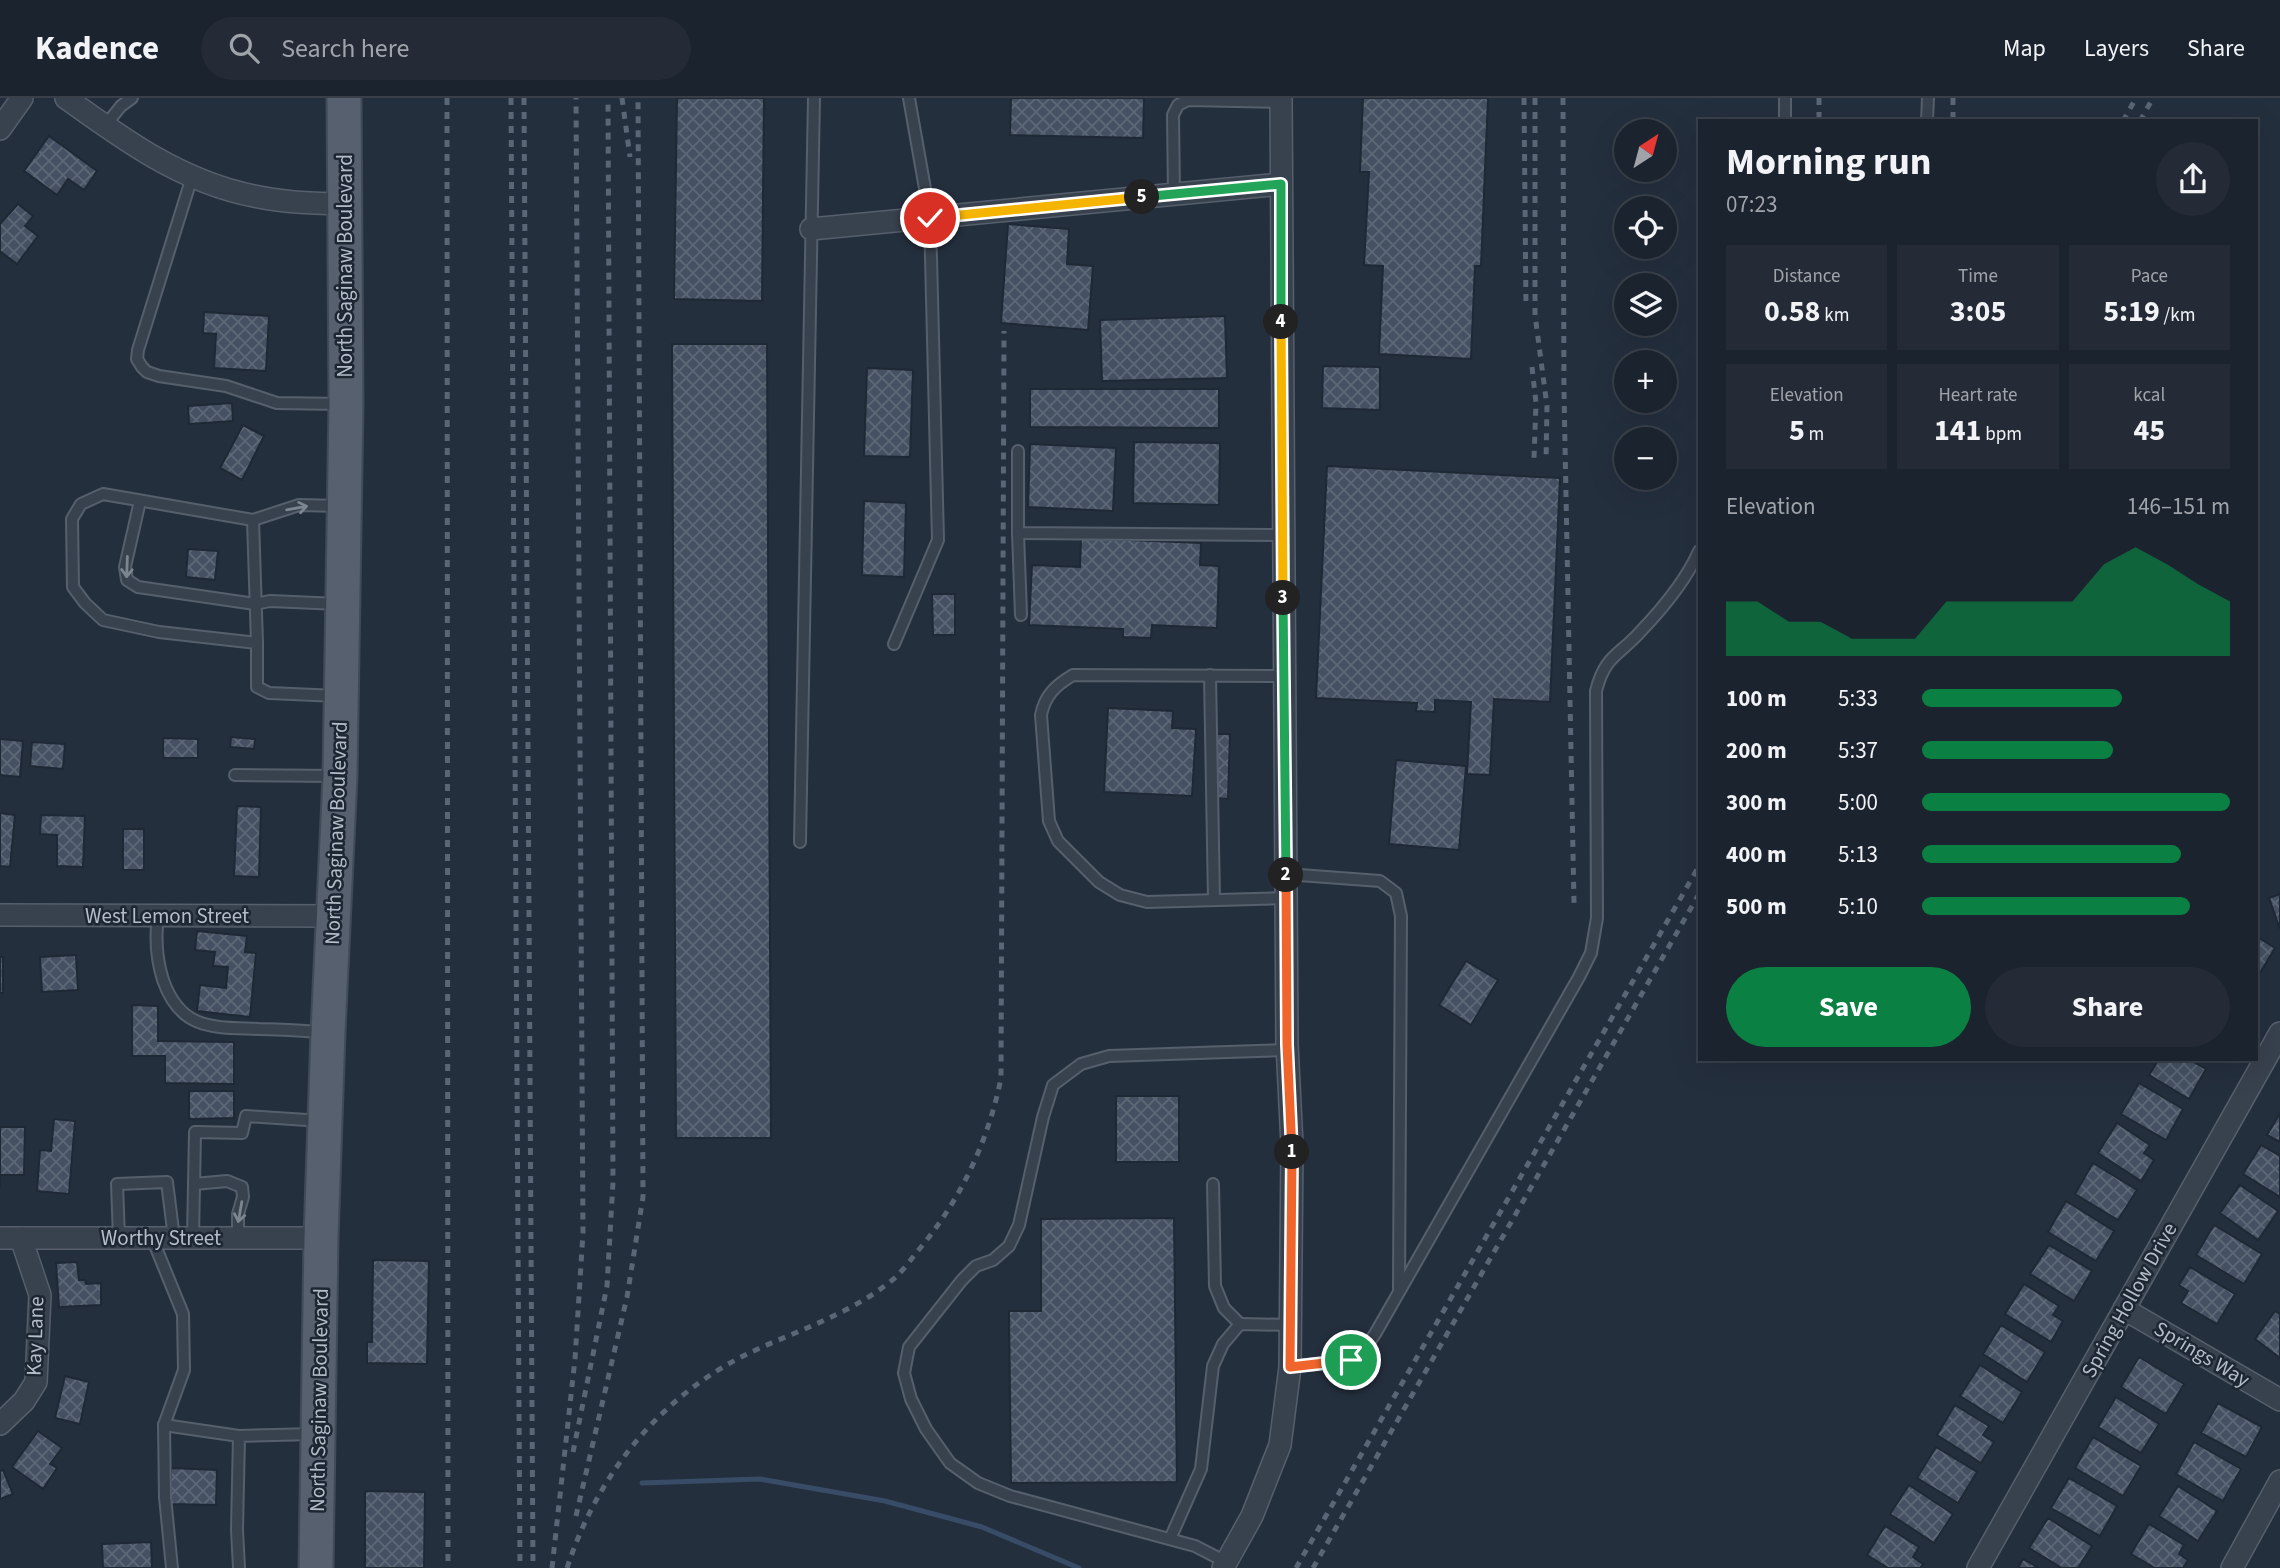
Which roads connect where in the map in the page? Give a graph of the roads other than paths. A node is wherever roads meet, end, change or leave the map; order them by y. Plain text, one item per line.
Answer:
1 (22, 98) edge
2 (66, 98) edge
3 (132, 98) edge
4 (344, 98) edge
5 (814, 98) edge
6 (909, 98) edge
7 (1785, 98) edge
8 (1928, 98) edge
9 (1281, 100) edge
10 (1785, 119) edge
11 (1927, 119) edge
12 (105, 126) junction
13 (0, 129) edge
14 (192, 177) junction
15 (1281, 184) junction
16 (1174, 194) junction
17 (345, 204) junction
18 (930, 218) junction
19 (811, 229) junction
20 (346, 404) junction
21 (1018, 451) dead end
22 (140, 500) junction
23 (343, 506) junction
24 (253, 520) junction
25 (1018, 533) junction
26 (1282, 535) junction
27 (1698, 553) edge
28 (255, 604) junction
29 (342, 604) junction
30 (1021, 615) dead end
31 (257, 643) junction
32 (894, 644) dead end
33 (1210, 675) junction
34 (1284, 676) junction
35 (341, 696) junction
36 (235, 775) dead end
37 (340, 776) junction
38 (800, 842) dead end
39 (1286, 874) junction
40 (1286, 898) junction
41 (1214, 900) junction
42 (0, 915) edge
43 (158, 916) junction
44 (333, 916) junction
45 (328, 1032) junction
46 (2280, 1033) edge
47 (1287, 1050) junction
48 (325, 1121) junction
49 (194, 1184) junction
50 (1213, 1184) dead end
51 (11, 1238) edge
52 (119, 1238) junction
53 (152, 1238) junction
54 (183, 1238) junction
55 (238, 1238) junction
56 (321, 1238) junction
57 (1399, 1290) junction
58 (2124, 1308) junction
59 (1240, 1324) junction
60 (1292, 1325) junction
61 (1290, 1367) junction
62 (2280, 1400) edge
63 (0, 1424) edge
64 (164, 1425) junction
65 (317, 1434) junction
66 (239, 1436) junction
67 (2280, 1481) edge
68 (1170, 1539) junction
69 (1224, 1565) edge
70 (172, 1568) edge
71 (239, 1568) edge
72 (316, 1568) edge
73 (1978, 1568) edge
74 (2232, 1568) edge

1 - 13 street
2 - 12 street
3 - 12 lane
4 - 17 main road, North Saginaw Boulevard
5 - 19 lane
6 - 18 lane
7 - 10 lane
8 - 11 lane
9 - 15 street
9 - 16 lane
12 - 14 street
14 - 17 street
14 - 20 lane
15 - 16 street
15 - 26 street
16 - 18 street
17 - 20 main road, North Saginaw Boulevard
18 - 19 street
18 - 32 lane
19 - 38 lane
20 - 23 main road, North Saginaw Boulevard
21 - 25 lane
22 - 24 lane
22 -> 28 lane
22 - 31 lane
24 -> 23 lane
23 - 29 main road, North Saginaw Boulevard
24 - 28 lane
25 - 26 lane
25 - 30 lane
26 - 34 street
27 - 57 lane
28 - 29 lane
28 - 31 lane
29 - 35 main road, North Saginaw Boulevard
31 - 35 lane
33 - 34 lane
33 - 41 lane
33 - 41 lane
34 - 39 street
35 - 37 main road, North Saginaw Boulevard
36 - 37 lane
37 - 44 main road, North Saginaw Boulevard
39 - 40 street
39 - 57 lane
40 - 41 lane
40 - 47 street
42 - 43 street, West Lemon Street
43 - 44 street, West Lemon Street
43 - 45 lane
44 - 45 main road, North Saginaw Boulevard
45 - 48 main road, North Saginaw Boulevard
46 - 58 street, Spring Hollow Drive
47 - 60 street
47 - 68 lane
48 - 49 lane
48 - 56 main road, North Saginaw Boulevard
49 - 54 lane
49 -> 55 lane
50 - 59 lane
51 - 52 street, Worthy Street
51 - 63 street, Kay Lane
52 - 53 street, Worthy Street
52 - 54 lane
53 - 54 street, Worthy Street
53 - 64 lane
54 - 55 street, Worthy Street
55 - 56 street, Worthy Street
56 - 65 main road, North Saginaw Boulevard
57 - 61 lane
58 - 62 street, Springs Way
58 - 73 street, Spring Hollow Drive
59 - 60 lane
59 - 68 lane
60 - 61 street
61 - 69 street
64 - 66 lane
64 - 70 lane
65 - 66 lane
65 - 72 main road, North Saginaw Boulevard
66 - 71 lane
67 - 74 street
68 - 69 lane

